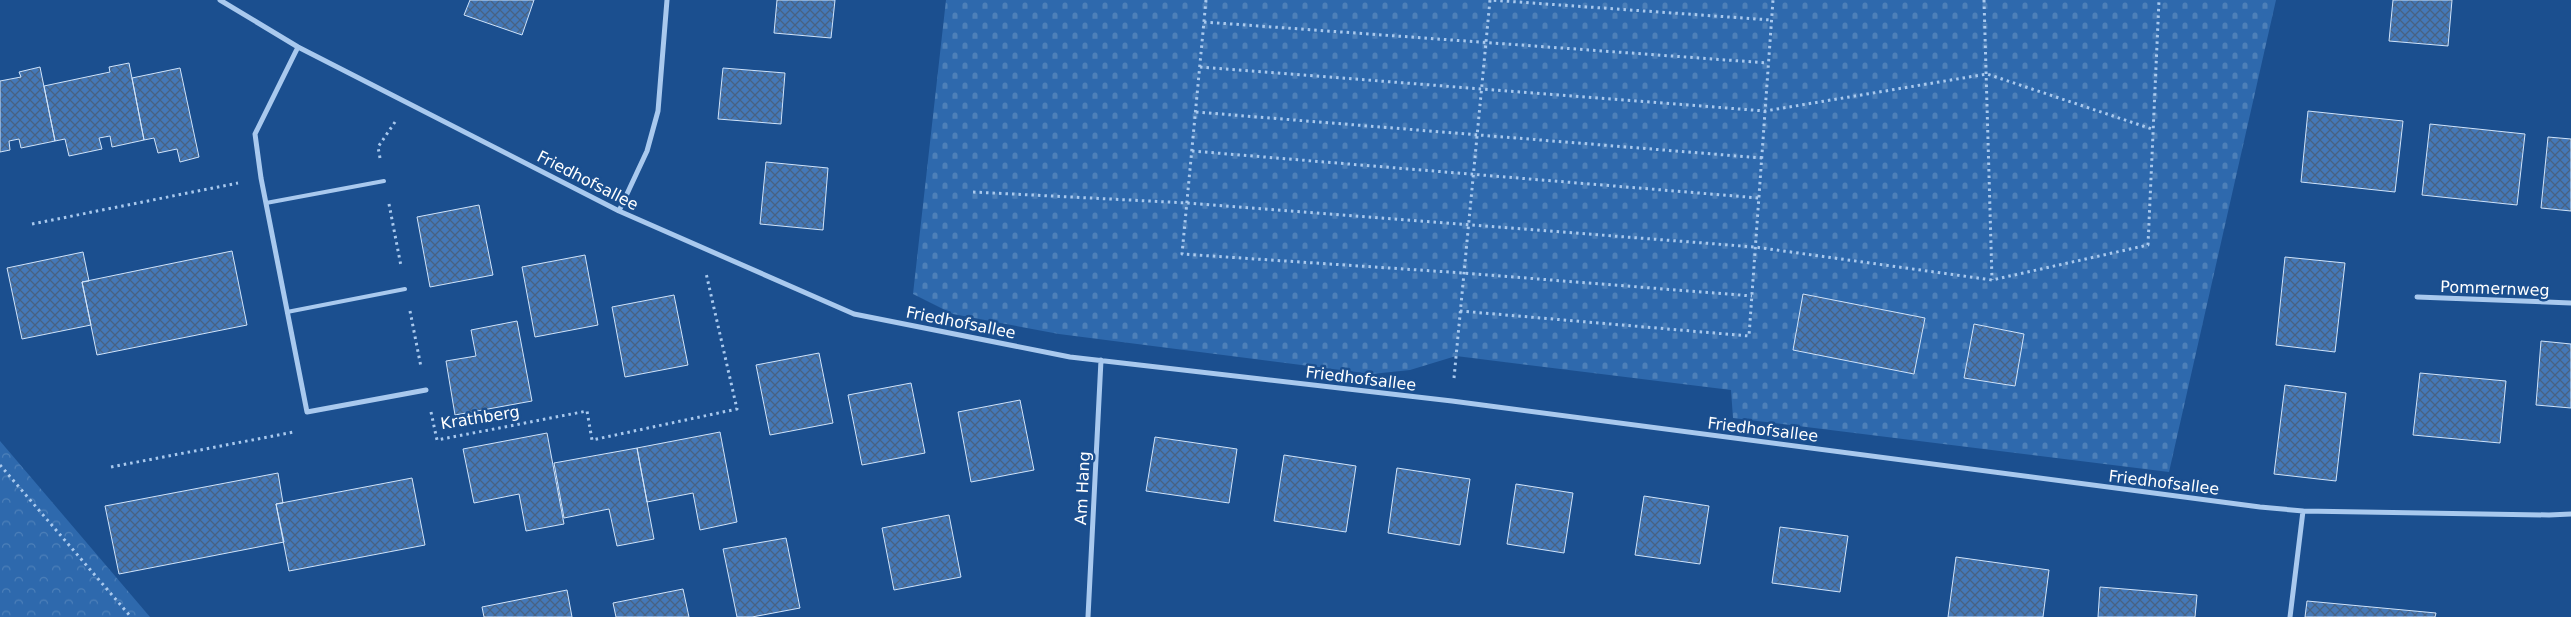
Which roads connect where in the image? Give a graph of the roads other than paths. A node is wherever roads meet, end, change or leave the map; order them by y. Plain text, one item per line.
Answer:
1 (220, 0) edge
2 (667, 0) edge
3 (298, 47) junction
4 (384, 181) road end
5 (266, 203) junction
6 (619, 211) junction
7 (405, 289) road end
8 (2417, 297) dead end
9 (2571, 303) edge
10 (287, 312) junction
11 (1101, 360) junction
12 (426, 390) road end
13 (2303, 511) junction
14 (2571, 514) edge
15 (1088, 617) edge
16 (2290, 617) edge

1 - 3 street, Friedhofsallee
2 - 6 street
3 - 5 street
3 - 6 street, Friedhofsallee
4 - 5 lane
5 - 10 street
6 - 11 street, Friedhofsallee
7 - 10 lane
8 - 9 street, Pommernweg
10 - 12 street
11 - 13 street, Friedhofsallee
11 - 15 street, Am Hang
13 - 14 street, Friedhofsallee
13 - 16 street

